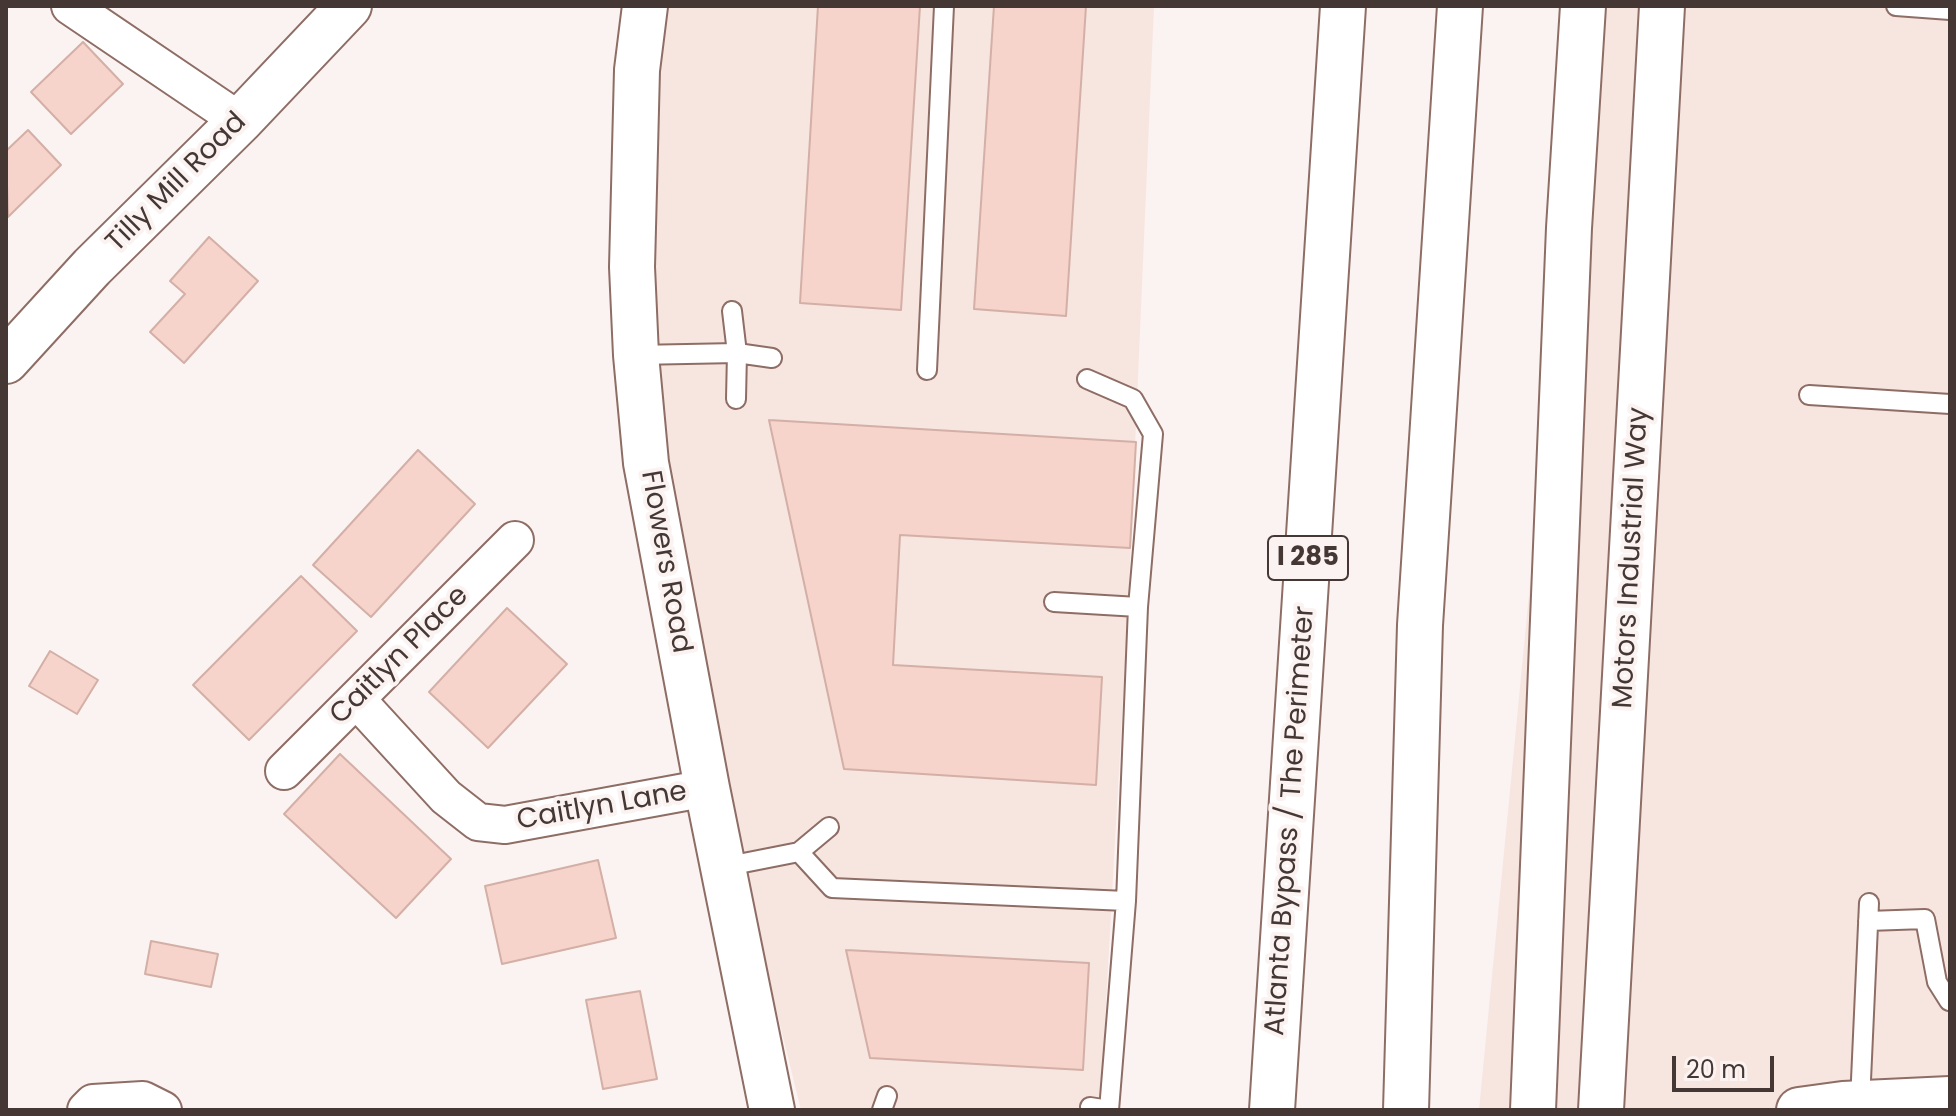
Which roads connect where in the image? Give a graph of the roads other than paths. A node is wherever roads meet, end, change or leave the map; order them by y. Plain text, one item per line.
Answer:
1 (70, 6) edge
2 (349, 6) edge
3 (645, 6) edge
4 (944, 6) edge
5 (1343, 6) edge
6 (1460, 6) edge
7 (1583, 6) edge
8 (1662, 6) edge
9 (1896, 6) edge
10 (1950, 10) edge
11 (240, 121) junction
12 (732, 311) dead end
13 (737, 353) junction
14 (636, 355) junction
15 (772, 358) dead end
16 (6, 361) edge
17 (927, 370) dead end
18 (1087, 379) dead end
19 (1809, 395) dead end
20 (736, 399) dead end
21 (1950, 404) edge
22 (515, 540) dead end
23 (1054, 602) dead end
24 (1138, 607) junction
25 (357, 700) junction
26 (284, 771) dead end
27 (707, 788) junction
28 (829, 827) dead end
29 (799, 852) junction
30 (723, 867) junction
31 (1126, 901) junction
32 (1949, 1001) edge
33 (1950, 1099) edge
34 (1849, 1105) edge
35 (1090, 1107) dead end
36 (86, 1110) edge
37 (163, 1110) edge
38 (772, 1110) edge
39 (1272, 1110) edge
40 (1406, 1110) edge
41 (1533, 1110) edge
42 (1601, 1110) edge
43 (1799, 1110) edge

1 - 11 street
2 - 11 main road, Tilly Mill Road
3 - 14 main road, Flowers Road
4 - 17 lane
5 - 39 main road, Atlanta Bypass / The Perimeter / I 285
6 - 40 main road
7 - 41 main road
8 - 42 main road, Motors Industrial Way
9 - 10 lane
11 - 16 main road, Tilly Mill Road
12 - 13 lane
13 - 14 lane
13 - 15 lane
13 - 20 lane
14 - 27 main road, Flowers Road
18 - 24 lane
19 - 21 lane
22 - 25 street, Caitlyn Place
23 - 24 lane
24 - 31 lane
25 - 26 street, Caitlyn Place
25 - 27 street, Caitlyn Lane
27 - 30 main road, Flowers Road
28 - 29 lane
29 - 30 lane
29 - 31 lane
30 - 38 main road, Flowers Road
31 - 35 lane
32 - 34 lane
33 - 34 main road
34 - 43 main road
36 - 37 street

